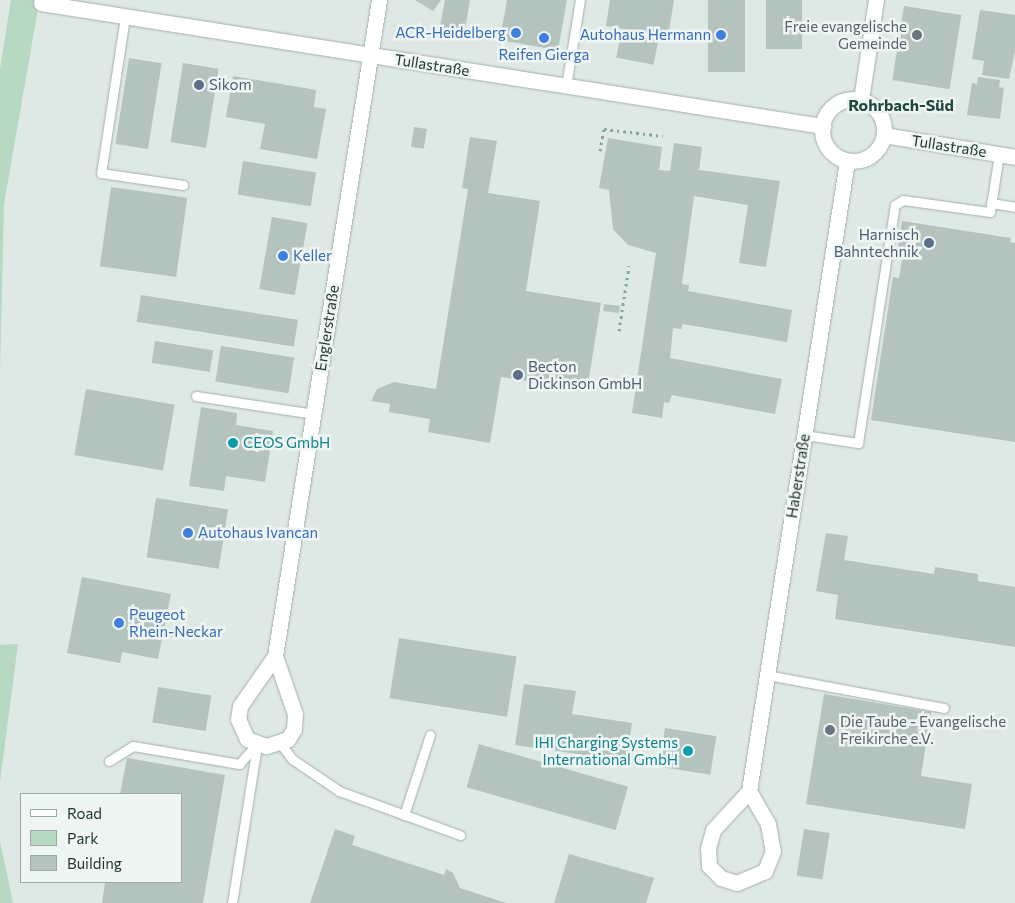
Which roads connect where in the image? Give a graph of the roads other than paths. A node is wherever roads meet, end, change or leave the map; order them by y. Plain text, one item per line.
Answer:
1 (380, 0) edge
2 (580, 0) edge
3 (876, 0) edge
4 (41, 3) dead end
5 (125, 16) junction
6 (371, 56) junction
7 (566, 86) junction
8 (861, 100) junction
9 (823, 126) junction
10 (884, 135) junction
11 (999, 154) junction
12 (1015, 157) edge
13 (847, 161) junction
14 (183, 185) dead end
15 (992, 204) junction
16 (1015, 207) edge
17 (196, 396) dead end
18 (313, 414) junction
19 (805, 435) junction
20 (275, 656) junction
21 (767, 675) junction
22 (944, 708) dead end
23 (430, 735) dead end
24 (280, 743) junction
25 (257, 744) junction
26 (109, 761) dead end
27 (749, 791) junction
28 (404, 815) junction
29 (460, 835) dead end
30 (232, 903) edge

1 - 6 street, Englerstraße
2 - 7 lane
3 - 8 street
4 - 5 street, Tullastraße
5 - 6 street, Tullastraße
5 - 14 lane
6 - 7 street, Tullastraße
6 - 18 street, Englerstraße
7 - 9 street, Tullastraße
8 - 9 street
8 - 10 street
9 - 13 street
10 - 11 street, Tullastraße
10 - 13 street
11 - 12 street, Tullastraße
11 - 15 lane
13 - 19 street, Haberstraße
15 - 16 lane
15 - 19 lane
17 - 18 lane
18 - 20 street, Englerstraße
19 - 21 street, Haberstraße
20 - 24 street, Englerstraße
20 - 25 street, Englerstraße
21 - 22 lane
21 - 27 street, Haberstraße
23 - 28 lane
24 - 25 street
24 - 28 lane
25 - 26 lane
25 - 30 lane
27 - 27 street
28 - 29 lane

